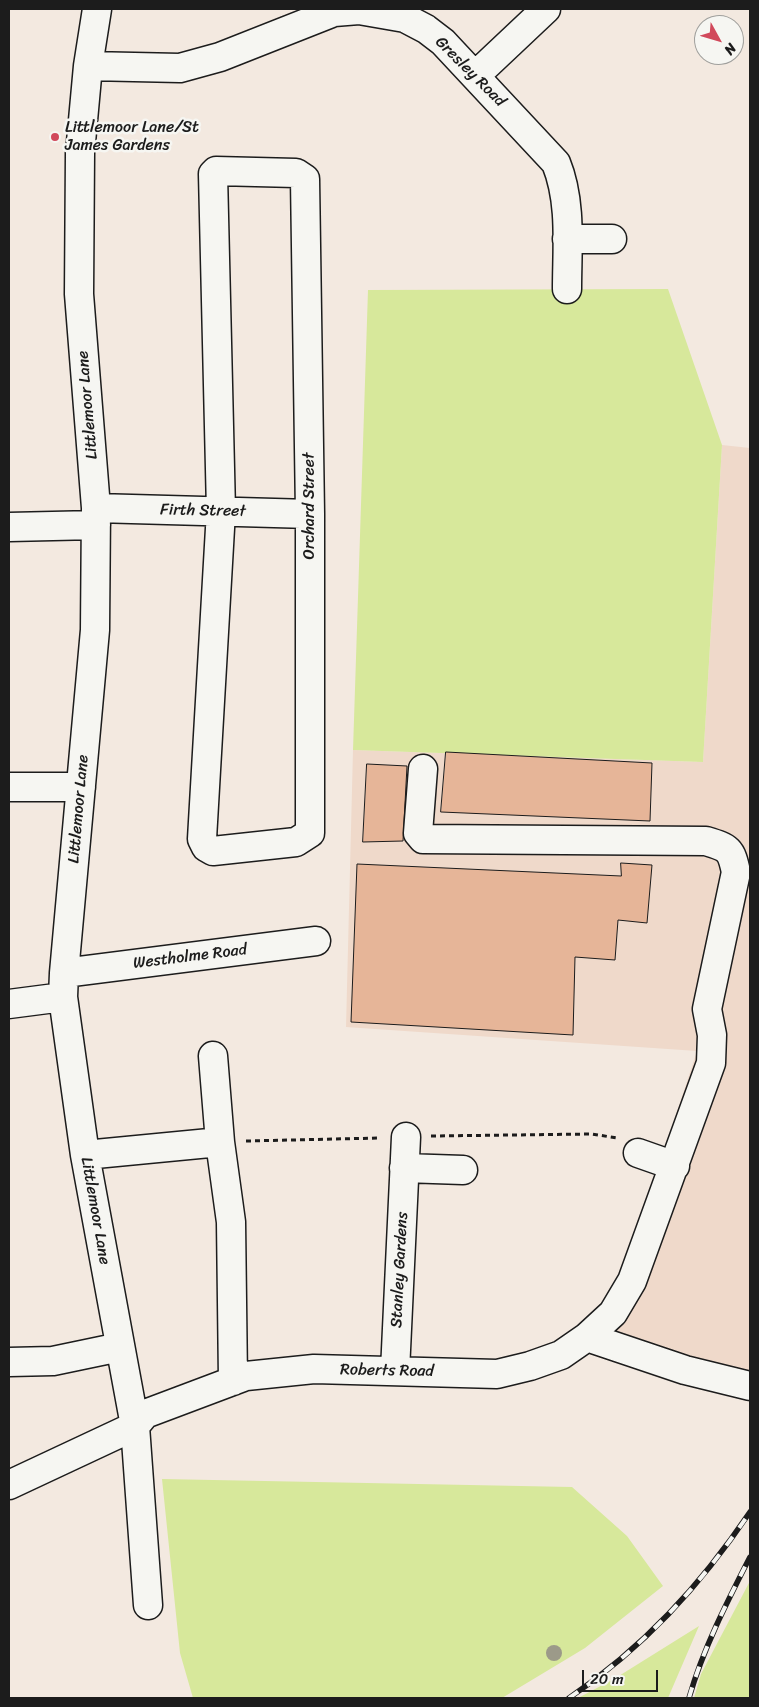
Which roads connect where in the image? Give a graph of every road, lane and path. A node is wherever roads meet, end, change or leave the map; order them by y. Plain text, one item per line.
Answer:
1 (97, 9) edge
2 (546, 9) edge
3 (88, 66) junction
4 (476, 75) junction
5 (612, 238) dead end
6 (566, 239) junction
7 (567, 289) dead end
8 (221, 511) junction
9 (310, 514) junction
10 (96, 517) junction
11 (9, 527) edge
12 (423, 769) dead end
13 (9, 787) edge
14 (80, 788) junction
15 (316, 941) dead end
16 (63, 985) junction
17 (9, 1004) edge
18 (213, 1056) dead end
19 (406, 1137) dead end
20 (220, 1142) junction
21 (638, 1153) dead end
22 (85, 1155) junction
23 (675, 1166) junction
24 (404, 1168) junction
25 (463, 1170) dead end
26 (588, 1337) junction
27 (120, 1347) junction
28 (9, 1362) edge
29 (395, 1371) junction
30 (233, 1381) junction
31 (750, 1386) edge
32 (134, 1426) junction
33 (9, 1485) edge
34 (148, 1604) dead end

1 - 3 street, Littlemoor Lane
2 - 4 street
3 - 4 street, Gresley Road
3 - 10 street, Littlemoor Lane
4 - 6 street, Gresley Road
5 - 6 street
6 - 7 street, Gresley Road
8 - 9 street, Firth Street
8 - 9 street, Orchard Street
8 - 9 street, Orchard Street
8 - 10 street, Firth Street
10 - 11 street, Firth Street
10 - 14 street, Littlemoor Lane
12 - 23 street, Roberts Road
13 - 14 street
14 - 16 street, Littlemoor Lane
15 - 16 street, Westholme Road
16 - 17 street, Westholme Road
16 - 22 street, Littlemoor Lane
18 - 20 street
19 - 24 street, Stanley Gardens
20 - 22 street
20 - 30 street
21 - 23 street
22 - 27 street, Littlemoor Lane
23 - 26 street, Roberts Road
24 - 25 street
24 - 29 street, Stanley Gardens
26 - 29 street, Roberts Road
26 - 31 street
27 - 28 street
27 - 32 street, Littlemoor Lane
29 - 30 street, Roberts Road
30 - 32 street, Roberts Road
32 - 33 street, Roberts Road
32 - 34 street, Littlemoor Lane

